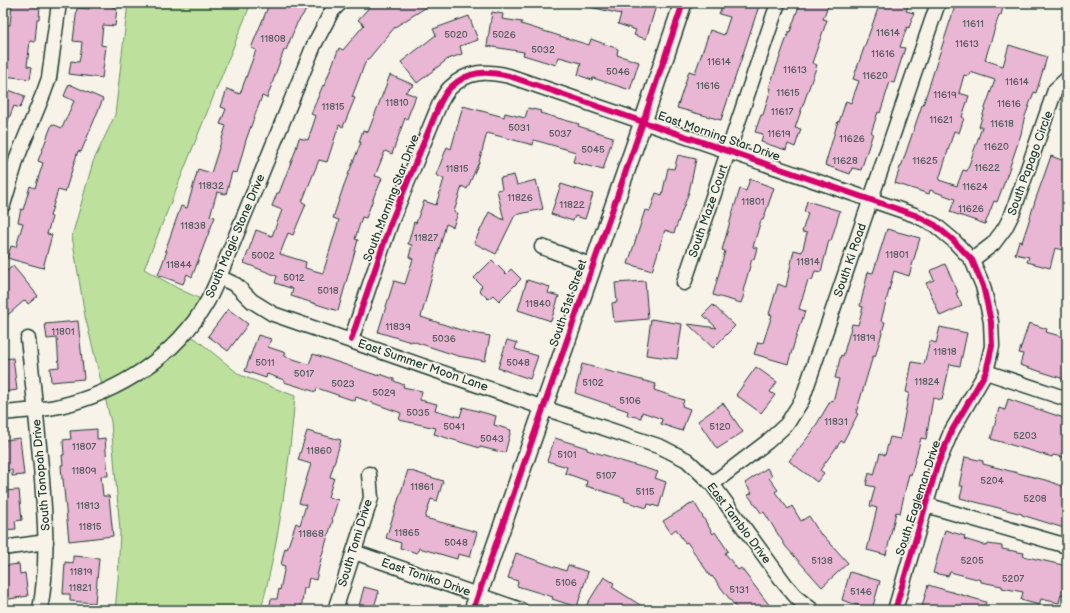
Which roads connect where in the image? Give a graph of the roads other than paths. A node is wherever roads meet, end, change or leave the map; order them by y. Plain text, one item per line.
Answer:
1 (59, 3) edge
2 (340, 3) edge
3 (682, 3) edge
4 (778, 3) edge
5 (938, 3) edge
6 (468, 75) joint
7 (1067, 79) edge
8 (643, 122) junction
9 (728, 150) junction
10 (870, 200) junction
11 (3, 205) edge
12 (542, 247) dead end
13 (972, 260) junction
14 (593, 266) junction
15 (219, 277) junction
16 (684, 283) dead end
17 (28, 339) dead end
18 (351, 340) junction
19 (986, 372) junction
20 (1067, 399) edge
21 (544, 408) junction
22 (36, 410) junction
23 (3, 413) edge
24 (369, 474) dead end
25 (712, 484) junction
26 (926, 505) junction
27 (46, 542) junction
28 (1067, 546) edge
29 (3, 548) edge
30 (354, 552) junction
31 (476, 602) edge
32 (40, 610) edge
33 (335, 610) edge
34 (521, 610) edge
35 (812, 610) edge
36 (895, 610) edge

1 - 11 street
2 - 15 street, South Magic Stone Drive
3 - 8 street, South 51st Street
4 - 9 street, South Maze Court
5 - 10 street, South Ki Road
6 - 8 street, East Morning Star Drive
6 - 18 street, South Morning Star Drive
7 - 13 street, South Papago Circle
8 - 9 street, East Morning Star Drive
8 - 14 street, South 51st Street
9 - 10 street, East Morning Star Drive
9 - 16 street, South Maze Court
10 - 13 street, South Eagleman Drive
10 - 25 street, South Ki Road
12 - 14 street, South 51st Street
13 - 19 street, South Eagleman Drive
14 - 21 street, South 51st Street
15 - 18 street, East Summer Moon Lane
15 - 22 street, South Magic Stone Drive
17 - 22 street, South Tonopah Drive
18 - 21 street, East Summer Moon Lane
19 - 20 street
19 - 26 street, South Eagleman Drive
21 - 25 street, East Tamblo Drive
21 - 31 street, South 51st Street
22 - 23 street, South Magic Stone Drive
22 - 27 street, South Tonopah Drive
24 - 30 street, South Tomi Drive
25 - 35 street, East Tamblo Drive
26 - 28 street
26 - 36 street, South Eagleman Drive
27 - 29 street
27 - 32 street, South Tonopah Drive
30 - 31 street, East Toniko Drive
30 - 33 street, South Tomi Drive
31 - 34 street, East Toniko Drive

